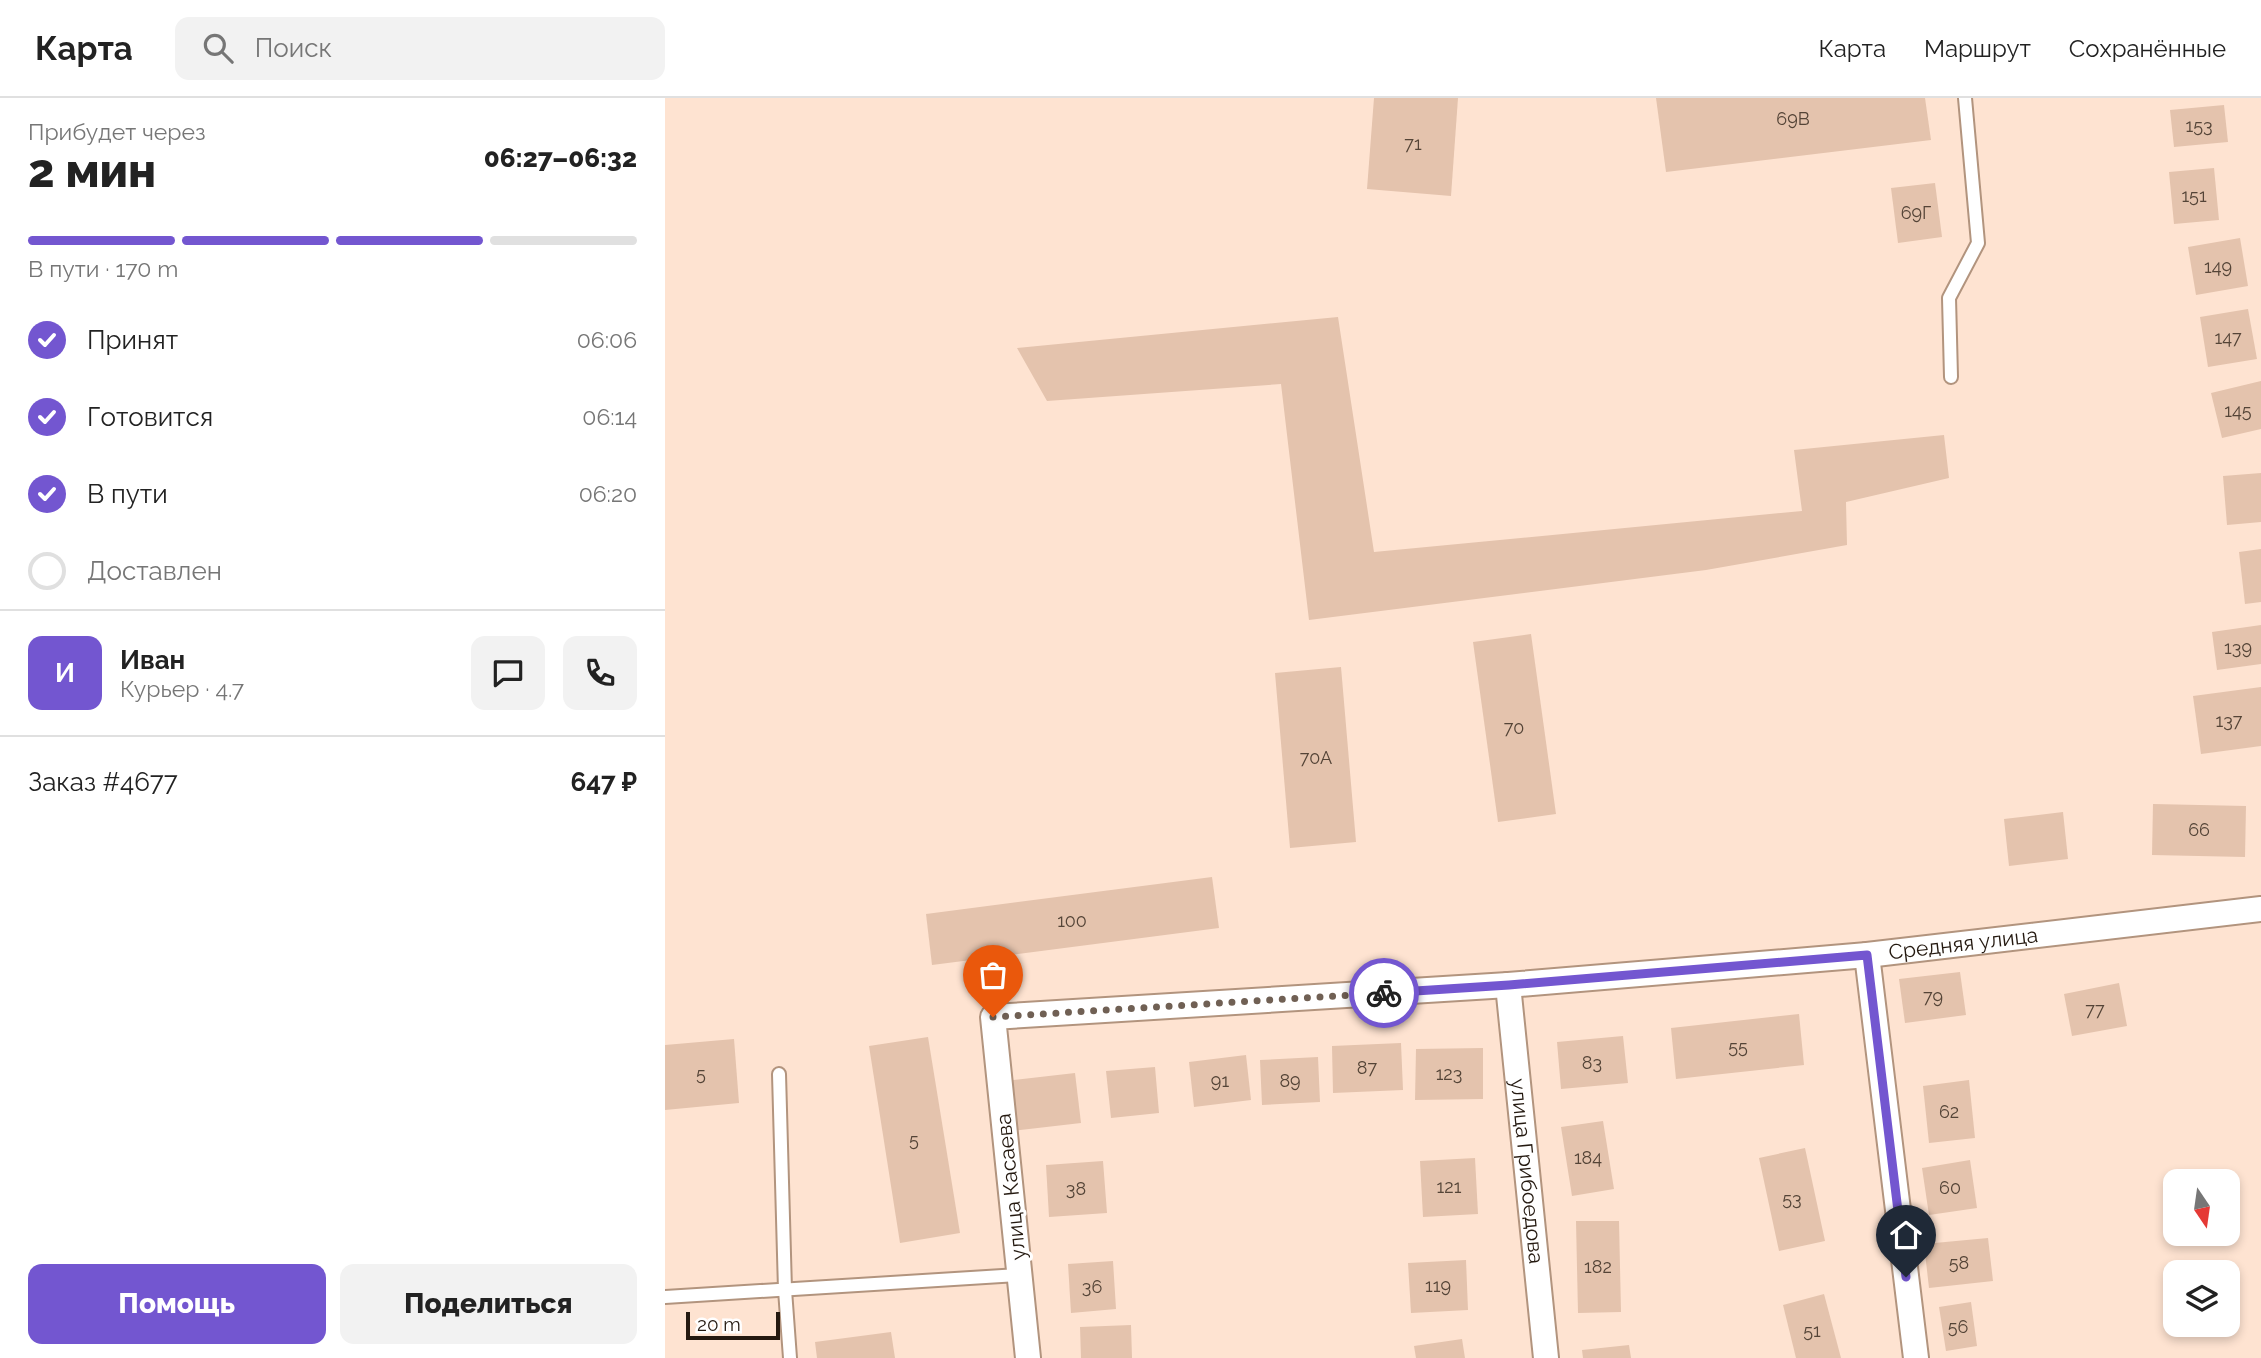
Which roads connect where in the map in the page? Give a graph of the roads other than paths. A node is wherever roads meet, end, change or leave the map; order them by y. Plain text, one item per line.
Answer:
1 (1965, 98) edge
2 (1951, 377) dead end
3 (2261, 909) edge
4 (1867, 955) junction
5 (1509, 985) junction
6 (993, 1017) joint
7 (779, 1074) dead end
8 (1019, 1275) junction
9 (785, 1290) junction
10 (665, 1297) edge
11 (790, 1358) edge
12 (1028, 1358) edge
13 (1546, 1358) edge
14 (1916, 1358) edge

1 - 2 lane
3 - 4 street, Средняя улица
4 - 5 street, Средняя улица
4 - 14 street
5 - 6 street, Средняя улица
5 - 13 street, улица Грибоедова
6 - 8 street, улица Касаева
7 - 9 lane
8 - 9 lane
8 - 12 street, улица Касаева
9 - 10 lane
9 - 11 lane

